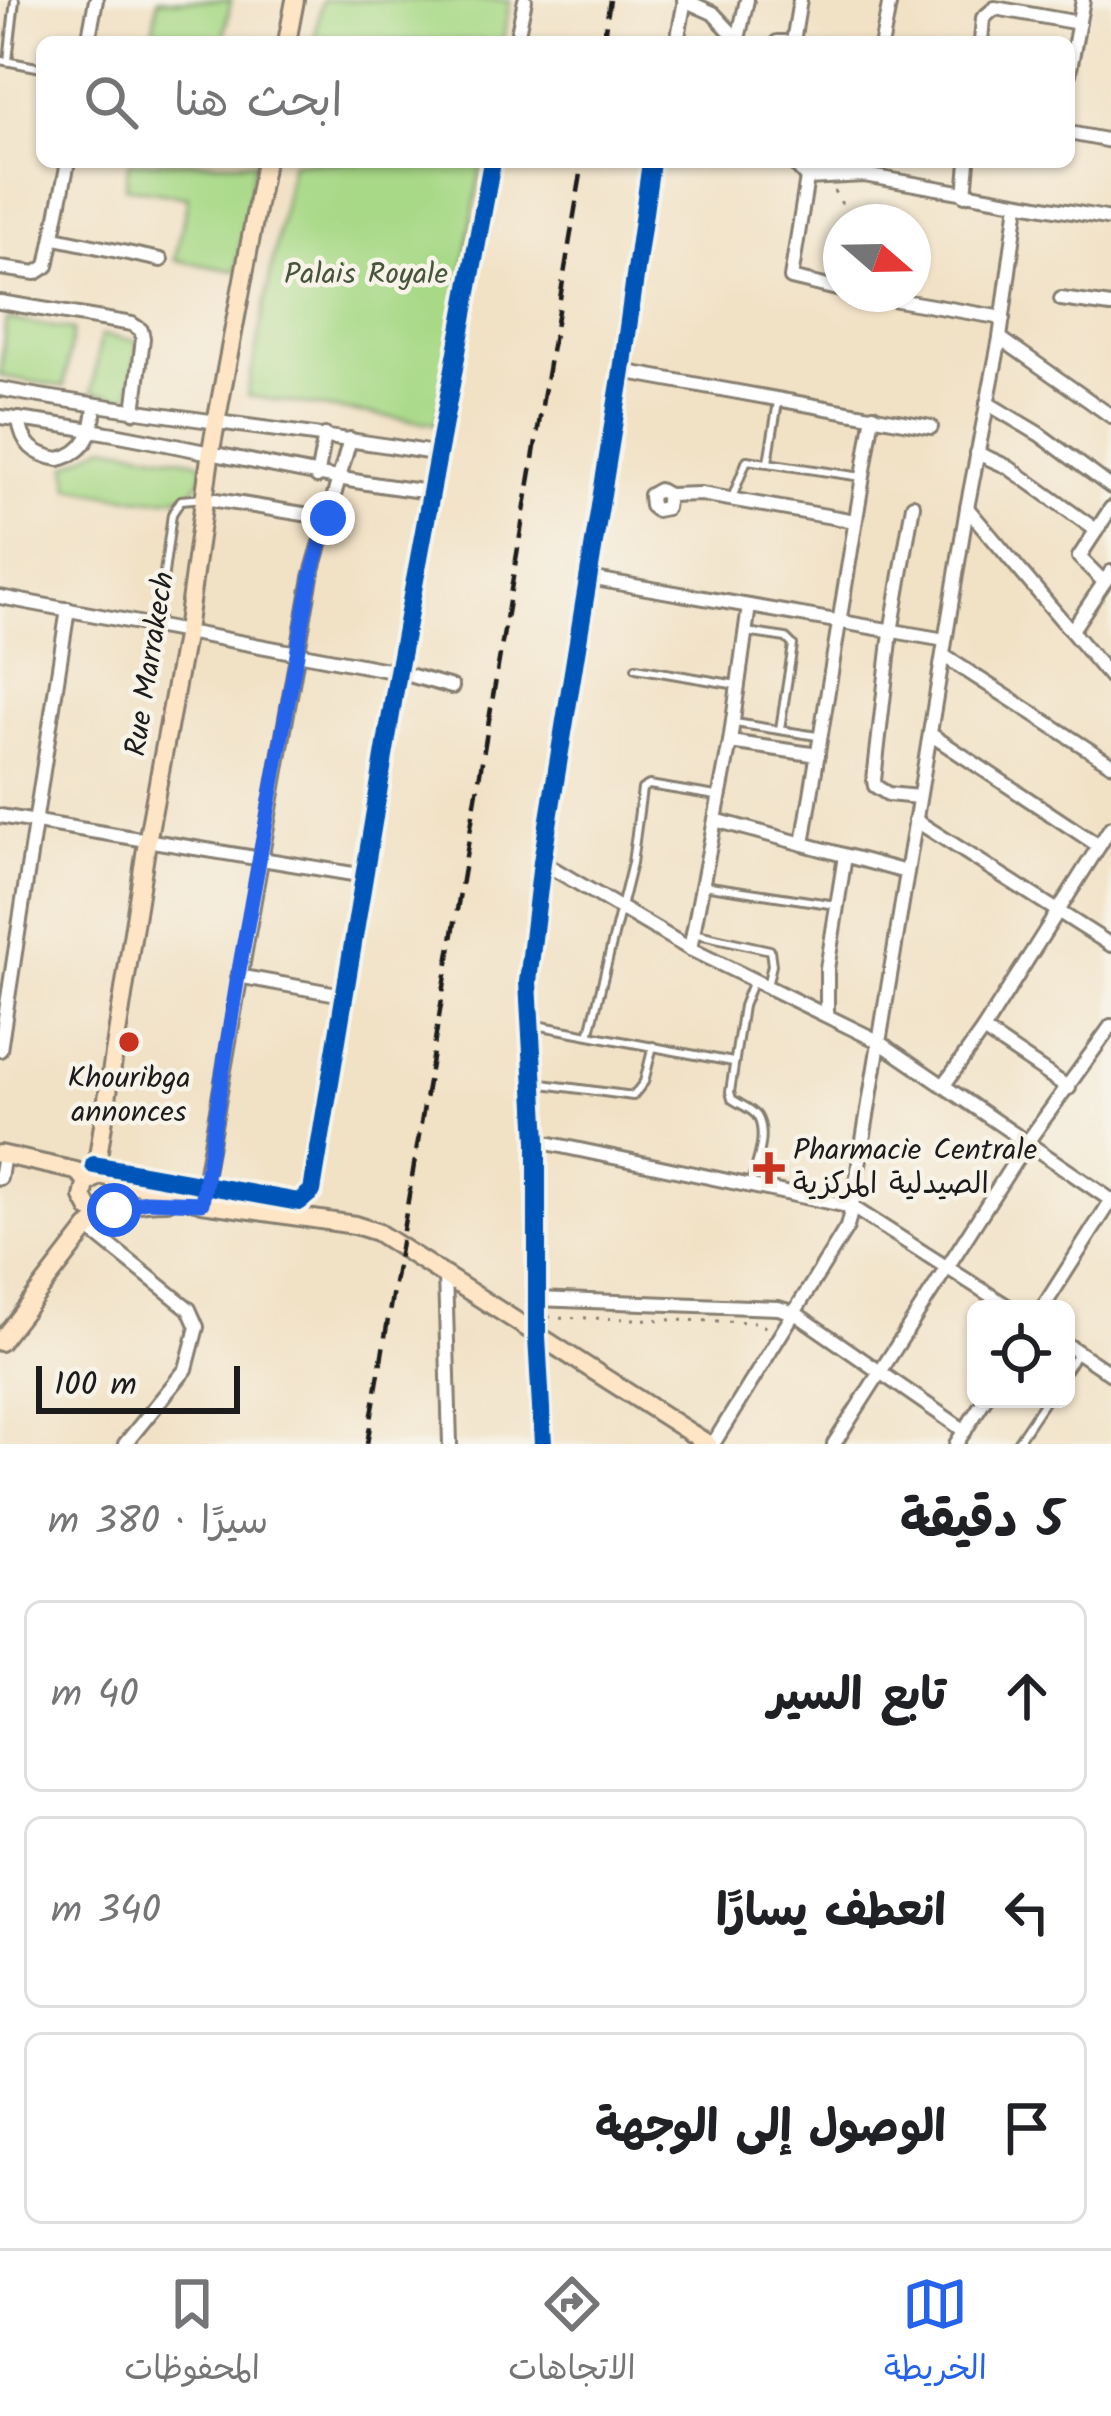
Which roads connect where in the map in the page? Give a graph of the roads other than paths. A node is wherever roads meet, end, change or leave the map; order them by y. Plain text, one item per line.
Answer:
1 (15, 0) edge
2 (96, 0) edge
3 (295, 0) edge
4 (525, 0) edge
5 (685, 0) edge
6 (747, 0) edge
7 (800, 0) edge
8 (890, 0) edge
9 (1083, 0) edge
10 (713, 14) junction
11 (743, 20) junction
12 (1079, 23) junction
13 (89, 36) edge
14 (288, 36) edge
15 (517, 36) edge
16 (678, 36) edge
17 (735, 36) edge
18 (740, 36) edge
19 (795, 36) edge
20 (883, 36) edge
21 (982, 36) edge
22 (1075, 43) edge
23 (4, 61) edge
24 (36, 67) edge
25 (1075, 134) edge
26 (1111, 141) edge
27 (67, 168) edge
28 (264, 168) edge
29 (491, 168) edge
30 (650, 168) edge
31 (798, 168) edge
32 (865, 168) edge
33 (967, 168) edge
34 (807, 178) junction
35 (965, 195) junction
36 (1018, 204) junction
37 (1111, 219) edge
38 (55, 238) junction
39 (161, 260) dead end
40 (0, 270) edge
41 (823, 286) edge
42 (1061, 298) dead end
43 (0, 302) edge
44 (931, 306) edge
45 (1111, 306) edge
46 (1003, 318) junction
47 (1000, 338) junction
48 (622, 371) junction
49 (0, 388) edge
50 (778, 399) junction
51 (987, 403) junction
52 (95, 406) junction
53 (134, 412) junction
54 (873, 415) junction
55 (1111, 416) edge
56 (0, 417) edge
57 (19, 419) junction
58 (217, 424) junction
59 (932, 427) dead end
60 (93, 432) junction
61 (325, 435) junction
62 (350, 439) junction
63 (212, 451) junction
64 (977, 453) junction
65 (439, 454) junction
66 (768, 462) junction
67 (317, 477) junction
68 (862, 477) junction
69 (338, 481) junction
70 (1111, 487) edge
71 (431, 492) junction
72 (668, 495) dead end
73 (204, 498) junction
74 (732, 499) junction
75 (913, 505) dead end
76 (967, 508) junction
77 (1111, 508) edge
78 (328, 518) junction
79 (854, 521) junction
80 (1096, 530) junction
81 (1108, 577) edge
82 (589, 578) junction
83 (0, 597) edge
84 (749, 606) junction
85 (68, 609) junction
86 (838, 622) junction
87 (157, 625) junction
88 (1072, 630) junction
89 (186, 631) junction
90 (746, 632) junction
91 (891, 632) junction
92 (945, 640) junction
93 (298, 653) junction
94 (944, 656) junction
95 (636, 668) dead end
96 (398, 671) junction
97 (1111, 678) edge
98 (737, 685) junction
99 (452, 686) dead end
100 (733, 723) junction
101 (780, 729) junction
102 (930, 734) junction
103 (821, 736) junction
104 (730, 742) junction
105 (818, 755) junction
106 (1111, 764) edge
107 (719, 796) junction
108 (918, 797) junction
109 (0, 816) edge
110 (715, 820) junction
111 (915, 820) junction
112 (36, 824) junction
113 (1110, 831) edge
114 (147, 842) junction
115 (803, 844) junction
116 (1099, 845) junction
117 (844, 856) junction
118 (260, 861) junction
119 (542, 862) junction
120 (906, 872) junction
121 (365, 876) junction
122 (704, 885) junction
123 (836, 905) junction
124 (622, 909) junction
125 (1059, 911) junction
126 (694, 933) junction
127 (1111, 945) edge
128 (690, 950) junction
129 (238, 976) junction
130 (760, 983) junction
131 (344, 995) junction
132 (826, 1015) junction
133 (527, 1024) junction
134 (1111, 1026) edge
135 (983, 1030) junction
136 (590, 1032) junction
137 (878, 1041) junction
138 (653, 1046) junction
139 (0, 1050) edge
140 (733, 1062) junction
141 (531, 1083) junction
142 (944, 1085) junction
143 (1069, 1088) junction
144 (537, 1141) junction
145 (1028, 1141) junction
146 (2, 1155) edge
147 (0, 1178) edge
148 (117, 1182) junction
149 (89, 1183) junction
150 (750, 1186) junction
151 (199, 1196) junction
152 (1111, 1201) edge
153 (852, 1207) junction
154 (110, 1212) junction
155 (88, 1228) junction
156 (68, 1253) junction
157 (947, 1267) junction
158 (445, 1274) junction
159 (542, 1299) junction
160 (998, 1300) edge
161 (1048, 1300) edge
162 (795, 1313) junction
163 (537, 1336) junction
164 (0, 1342) edge
165 (1075, 1350) edge
166 (881, 1372) junction
167 (1111, 1374) edge
168 (979, 1408) edge
169 (1040, 1408) edge
170 (964, 1430) junction
171 (128, 1443) edge
172 (450, 1444) edge
173 (542, 1444) edge
174 (710, 1444) edge
175 (834, 1444) edge
176 (956, 1444) edge
177 (1016, 1444) edge

1 - 23 lane
2 - 13 street
3 - 14 main road
4 - 15 street
5 - 10 street
5 - 16 street
6 - 11 street
7 - 19 street
8 - 20 street
9 - 12 street
10 - 11 street
10 - 17 street
11 - 18 street
12 - 21 street
12 - 22 street
23 - 24 lane
25 - 26 street
27 - 38 street
28 - 58 main road, Rue Marrakech
29 - 65 street
30 - 48 street
31 - 34 street
32 - 34 street
32 - 35 street
33 - 35 street
34 - 41 street
35 - 36 street
36 - 37 street
36 - 46 street
38 - 39 street
38 - 40 street
42 - 45 street
43 - 53 street
44 - 46 street
46 - 47 street
47 - 51 street
47 - 55 street
48 - 50 street
48 - 82 street
49 - 52 street
50 - 54 street
50 - 66 lane
51 - 64 street
51 - 70 street
52 - 53 street
52 - 60 street
53 - 58 street
54 - 59 street
54 - 68 street
56 - 57 street
57 - 60 street
57 - 60 street
58 - 61 street
58 - 63 main road, Rue Marrakech
60 - 63 street
61 - 62 street
61 - 67 street
62 - 65 street
62 - 69 street
63 - 67 street
63 - 73 main road, Rue Marrakech
64 - 76 street
64 - 80 street
65 - 71 street
66 - 68 lane
66 - 74 lane
67 - 69 street
68 - 79 street
69 - 71 street
69 - 78 street
71 - 96 street
72 - 74 street
73 - 78 street
73 - 87 lane
73 - 89 main road, Rue Marrakech
74 - 79 street
75 - 91 street
76 - 88 street
76 - 92 street
77 - 80 street
78 - 93 street
79 - 86 street
80 - 81 street
81 - 88 street
82 - 84 street
82 - 119 street
83 - 85 street
84 - 86 street
84 - 90 street
85 - 87 street
85 - 112 street
86 - 91 street
86 - 103 street
87 - 89 street
88 - 97 street
89 - 93 street
89 - 114 main road, Rue Marrakech
90 - 98 street
90 - 101 lane
91 - 92 street
91 - 108 street
92 - 94 street
93 - 96 street
93 - 118 street
94 - 102 street
94 - 106 street
95 - 98 lane
96 - 99 street
96 - 121 street
98 - 100 street
100 - 101 lane
100 - 104 street
101 - 103 lane
102 - 108 street
102 - 116 street
103 - 105 street
104 - 105 street
104 - 107 street
105 - 115 street
107 - 110 street
107 - 124 lane
108 - 111 street
109 - 112 street
110 - 115 street
110 - 122 street
111 - 120 street
111 - 125 street
112 - 114 street
112 - 139 street
113 - 116 street
114 - 118 street
114 - 149 main road, Rue Marrakech
115 - 117 street
116 - 125 street
117 - 120 street
117 - 123 street
118 - 121 street
118 - 129 street
119 - 124 street
119 - 133 street
120 - 137 street
121 - 131 street
122 - 123 lane
122 - 126 street
123 - 132 street
124 - 128 street
124 - 136 lane
125 - 127 street
125 - 135 street
126 - 128 street
126 - 130 lane
128 - 130 street
129 - 131 street
129 - 151 street
130 - 132 street
130 - 140 lane
131 - 151 street
132 - 137 street
133 - 136 lane
133 - 141 street
134 - 143 street
135 - 142 street
135 - 143 street
136 - 138 lane
137 - 142 street
137 - 153 street
138 - 140 lane
138 - 141 lane
140 - 150 lane
141 - 144 street
142 - 145 street
143 - 145 street
144 - 150 street
144 - 159 street
145 - 152 street
145 - 157 street
146 - 147 street
146 - 149 main road
148 - 149 main road
148 - 151 main road
148 - 154 main road
149 - 151 street
149 - 154 main road
149 - 156 main road, Rue Marrakech
150 - 153 street
151 - 154 main road
151 - 158 main road
152 - 161 street
153 - 157 street
153 - 162 street
154 - 155 main road
155 - 156 main road
155 - 171 street
156 - 164 main road
157 - 160 street
157 - 166 street
158 - 163 main road
158 - 172 street
159 - 162 street
159 - 163 street
162 - 166 street
162 - 174 street
163 - 173 street
163 - 174 main road
165 - 167 street
166 - 170 street
166 - 175 street
168 - 170 street
169 - 177 lane
170 - 176 street

